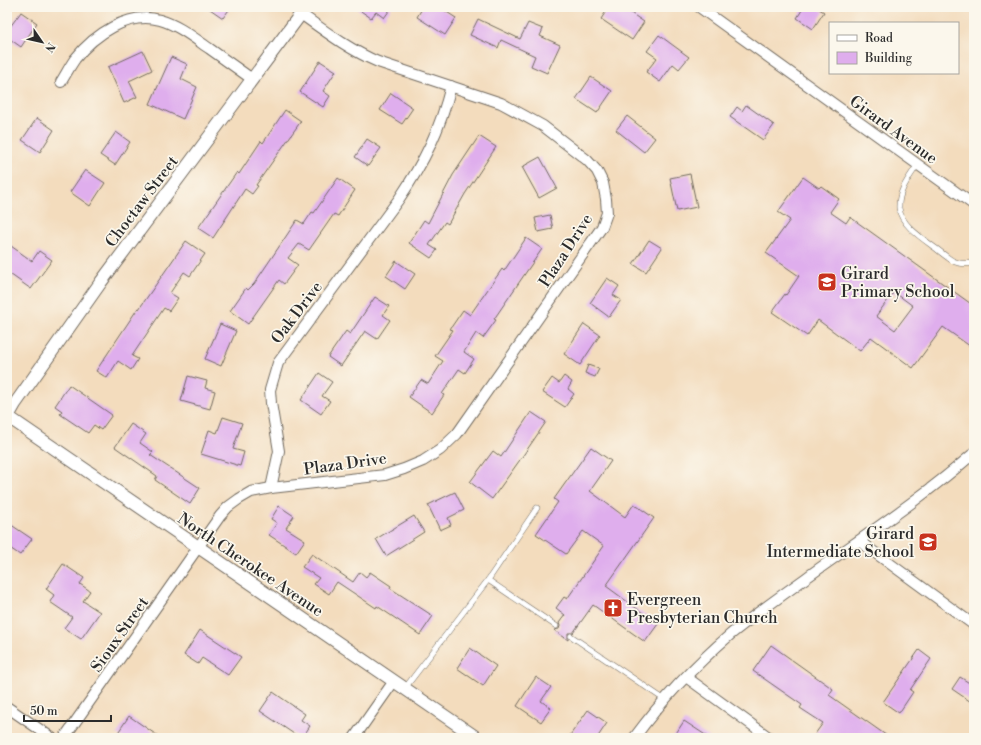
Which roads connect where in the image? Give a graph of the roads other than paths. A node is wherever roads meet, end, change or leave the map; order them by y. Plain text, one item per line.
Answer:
1 (699, 7) edge
2 (304, 11) edge
3 (252, 79) junction
4 (61, 82) dead end
5 (451, 86) junction
6 (918, 164) junction
7 (974, 205) edge
8 (974, 263) edge
9 (7, 417) edge
10 (974, 453) edge
11 (270, 488) junction
12 (537, 508) dead end
13 (859, 542) junction
14 (199, 547) junction
15 (488, 580) junction
16 (556, 626) dead end
17 (974, 626) edge
18 (571, 636) dead end
19 (686, 677) junction
20 (394, 681) junction
21 (404, 689) junction
22 (665, 700) junction
23 (7, 706) edge
24 (767, 737) edge
25 (52, 738) edge
26 (64, 738) edge
27 (354, 738) edge
28 (477, 738) edge
29 (634, 738) edge

1 - 6 street, Girard Avenue
2 - 3 street, Choctaw Street
2 - 5 street, Plaza Drive
3 - 4 street
3 - 9 street, Choctaw Street
5 - 11 street, Oak Drive
5 - 11 street, Plaza Drive
6 - 7 street, Girard Avenue
6 - 8 lane
9 - 14 street, North Cherokee Avenue
10 - 13 street
11 - 14 street
12 - 15 lane
13 - 17 street
13 - 19 street
14 - 20 street, North Cherokee Avenue
14 - 26 street, Sioux Street
15 - 16 lane
15 - 21 lane
18 - 22 lane
19 - 22 street
19 - 24 street
20 - 21 street, North Cherokee Avenue
20 - 27 street
21 - 28 street, North Cherokee Avenue
22 - 29 street
23 - 25 street

